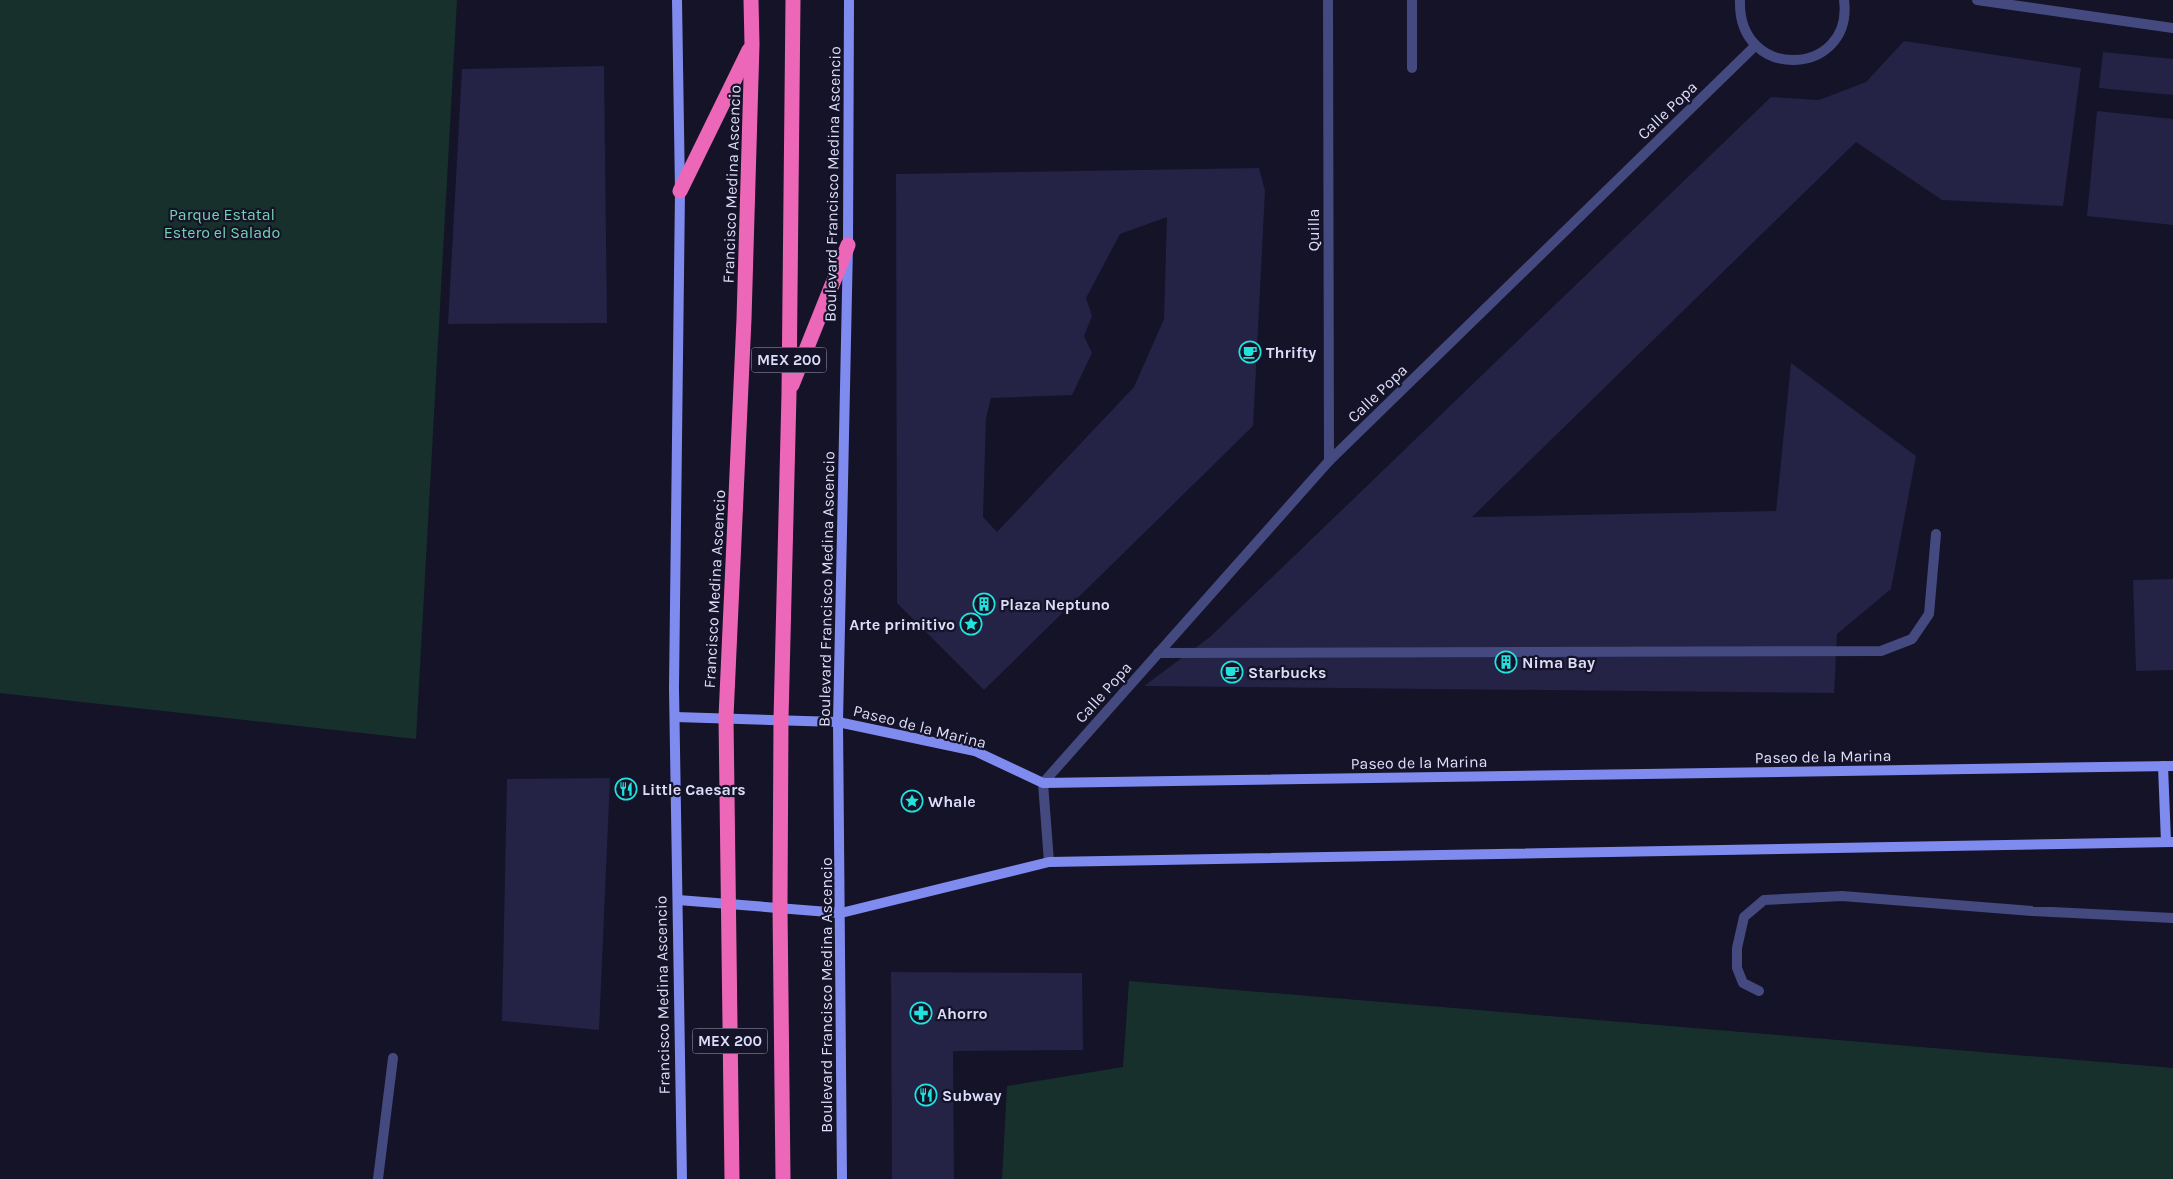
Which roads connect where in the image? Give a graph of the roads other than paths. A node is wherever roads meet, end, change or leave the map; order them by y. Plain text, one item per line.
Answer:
1 (677, 0) edge
2 (751, 0) edge
3 (793, 0) edge
4 (849, 0) edge
5 (1328, 0) edge
6 (1412, 0) edge
7 (1740, 0) edge
8 (1844, 0) edge
9 (1977, 0) edge
10 (2173, 28) edge
11 (752, 44) junction
12 (1755, 46) junction
13 (1412, 68) dead end
14 (680, 191) junction
15 (848, 245) junction
16 (789, 394) junction
17 (1329, 461) junction
18 (1936, 534) dead end
19 (1158, 653) junction
20 (675, 717) junction
21 (726, 717) junction
22 (781, 719) junction
23 (838, 722) junction
24 (2168, 766) edge
25 (1043, 783) junction
26 (2170, 842) edge
27 (1049, 862) junction
28 (678, 900) junction
29 (728, 902) junction
30 (780, 906) junction
31 (841, 913) junction
32 (2173, 918) edge
33 (1759, 991) dead end
34 (394, 1058) dead end
35 (378, 1179) edge
36 (682, 1179) edge
37 (732, 1179) edge
38 (783, 1179) edge
39 (842, 1179) edge

1 - 14 street, Francisco Medina Ascencio
2 - 11 highway, Francisco Medina Ascencio / MEX 200
3 - 16 highway, MEX 200
4 - 15 street, Boulevard Francisco Medina Ascencio
5 - 17 street, Quilla
6 - 13 street
7 - 12 street
8 - 12 street
9 - 10 street
11 - 14 highway
11 - 21 highway, Francisco Medina Ascencio / MEX 200
12 - 17 street, Calle Popa
14 - 20 street, Francisco Medina Ascencio
15 - 16 highway
15 - 23 street, Boulevard Francisco Medina Ascencio
16 - 22 highway, MEX 200
17 - 19 street, Calle Popa
18 - 19 street
19 - 25 street, Calle Popa
20 - 21 street, Paseo de la Marina
20 - 28 street, Francisco Medina Ascencio
21 - 22 street, Paseo de la Marina
21 - 29 highway, Francisco Medina Ascencio / MEX 200
22 - 23 street, Paseo de la Marina
22 - 30 highway, MEX 200
23 - 25 street, Paseo de la Marina
23 - 31 street, Boulevard Francisco Medina Ascencio
24 - 25 street, Paseo de la Marina
24 - 26 street
25 - 27 street
26 - 27 street
27 - 31 street
28 - 29 street
28 - 36 street, Francisco Medina Ascencio
29 - 30 street
29 - 37 highway, Francisco Medina Ascencio / MEX 200
30 - 31 street
30 - 38 highway, MEX 200
31 - 39 street, Boulevard Francisco Medina Ascencio
32 - 33 street
34 - 35 street

